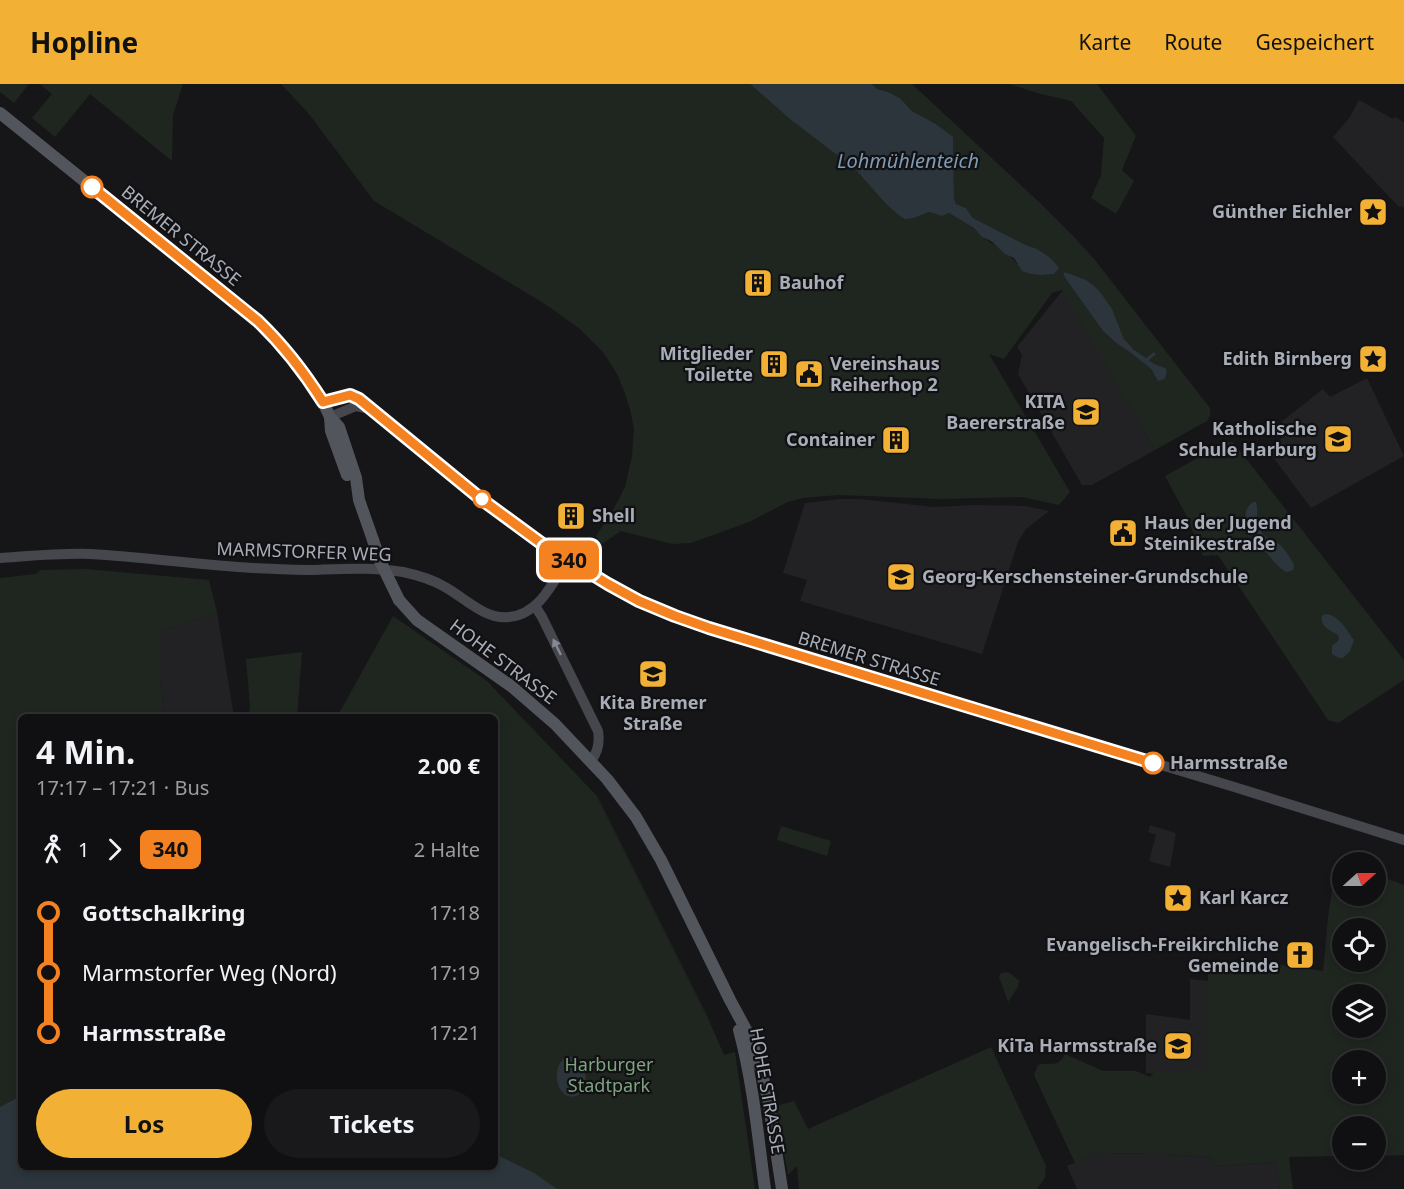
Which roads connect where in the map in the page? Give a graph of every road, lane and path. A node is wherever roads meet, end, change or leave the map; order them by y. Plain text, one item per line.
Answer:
1 (0, 113) edge
2 (323, 402) junction
3 (374, 411) junction
4 (330, 417) junction
5 (0, 558) edge
6 (568, 559) junction
7 (535, 606) junction
8 (591, 761) junction
9 (1404, 840) edge
10 (730, 1000) junction
11 (765, 1189) edge
12 (782, 1189) edge

1 - 2 main road, BREMER STRASSE
2 - 3 main road, BREMER STRASSE
2 - 4 main road, BREMER STRASSE
3 - 4 main road
3 - 6 main road, BREMER STRASSE
4 - 8 main road, HOHE STRASSE, bridge
5 - 7 main road, MARMSTORFER WEG
6 - 7 main road, MARMSTORFER WEG
6 - 9 main road, BREMER STRASSE
8 -> 7 main road
8 - 10 main road, HOHE STRASSE
10 - 11 main road, HOHE STRASSE
10 - 12 main road, HOHE STRASSE

